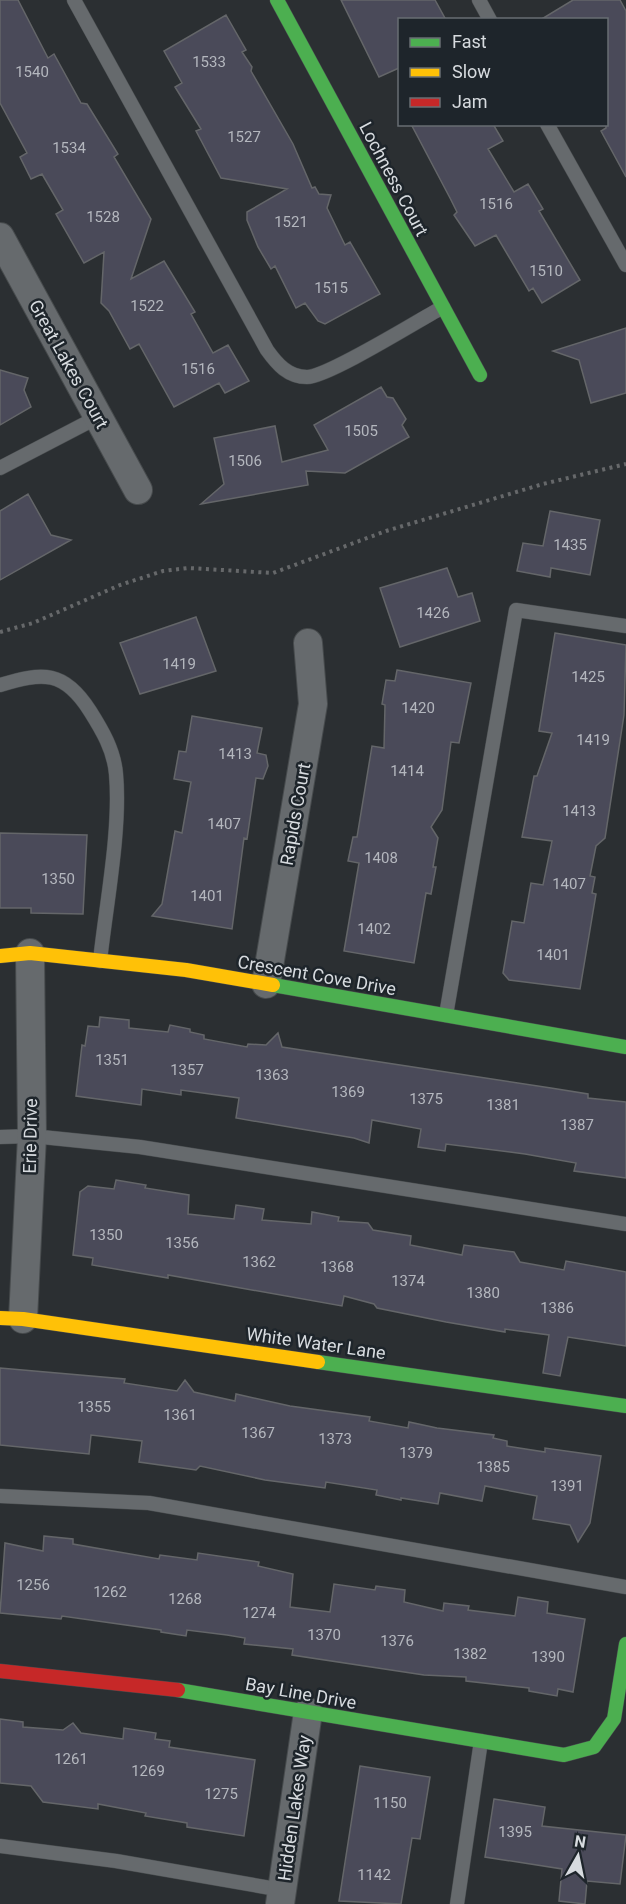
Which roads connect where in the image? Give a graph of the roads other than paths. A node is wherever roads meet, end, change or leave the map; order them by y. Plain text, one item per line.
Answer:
1 (74, 0) edge
2 (277, 0) edge
3 (479, 0) edge
4 (489, 18) edge
5 (548, 126) edge
6 (0, 237) edge
7 (626, 265) edge
8 (443, 307) junction
9 (480, 375) dead end
10 (98, 417) junction
11 (0, 468) edge
12 (138, 490) dead end
13 (626, 626) edge
14 (308, 643) dead end
15 (0, 686) edge
16 (30, 953) junction
17 (0, 956) edge
18 (100, 961) junction
19 (266, 984) junction
20 (446, 1016) junction
21 (625, 1041) edge
22 (32, 1136) junction
23 (0, 1137) edge
24 (626, 1224) edge
25 (12, 1318) edge
26 (626, 1406) edge
27 (0, 1496) edge
28 (626, 1587) edge
29 (626, 1644) edge
30 (0, 1671) edge
31 (308, 1712) junction
32 (481, 1741) junction
33 (0, 1846) edge
34 (281, 1897) edge
35 (457, 1904) edge

1 - 8 lane
2 - 8 street, Lochness Court
3 - 4 lane
5 - 7 lane
6 - 10 street, Great Lakes Court
8 - 9 street, Lochness Court
10 - 11 lane
10 - 12 street, Great Lakes Court
13 - 20 lane
14 - 19 street, Rapids Court
15 - 18 lane
16 - 17 street, Crescent Cove Drive
16 - 18 street, Crescent Cove Drive
16 - 22 street, Erie Drive
18 - 19 street, Crescent Cove Drive
19 - 20 street, Crescent Cove Drive
20 - 21 street, Crescent Cove Drive
22 - 23 lane
22 - 24 lane
22 - 25 street, Erie Drive
25 - 26 street, White Water Lane
27 - 28 lane
29 - 32 street, Bay Line Drive
30 - 31 street, Bay Line Drive
31 - 32 street, Bay Line Drive
31 - 34 street, Hidden Lakes Way
32 - 35 lane
33 - 34 lane

